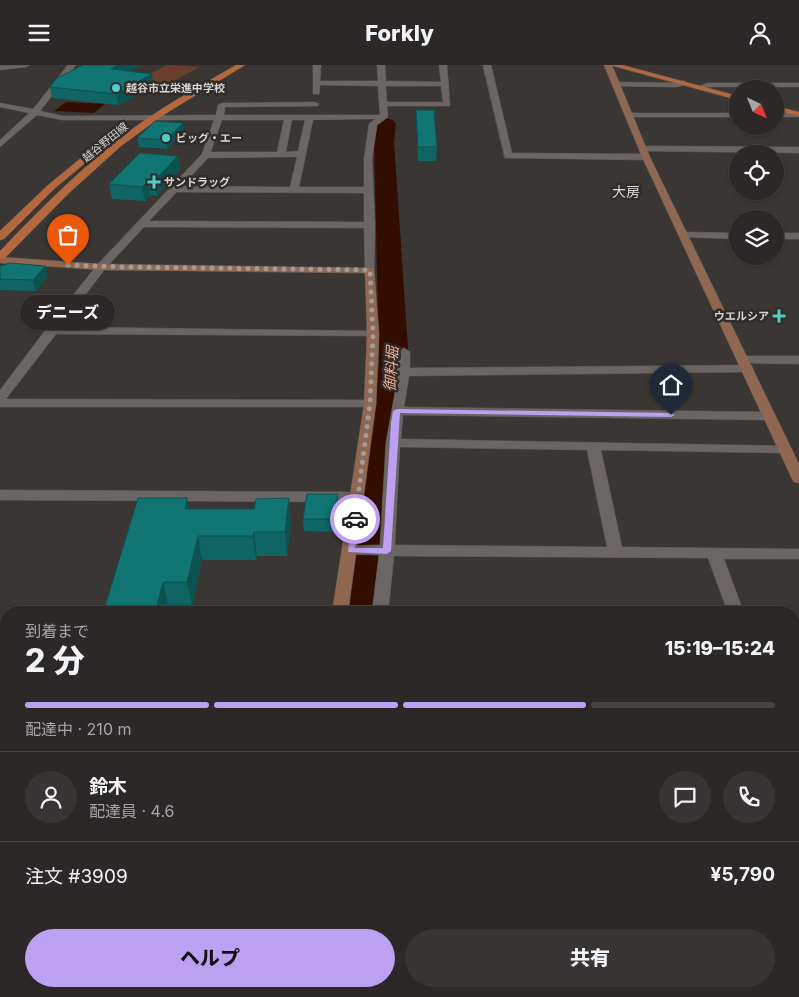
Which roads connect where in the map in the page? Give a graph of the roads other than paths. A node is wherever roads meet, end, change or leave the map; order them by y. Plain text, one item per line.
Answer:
1 (26, 65) edge
2 (72, 65) edge
3 (225, 65) edge
4 (241, 65) edge
5 (317, 65) edge
6 (381, 65) edge
7 (444, 65) edge
8 (487, 65) edge
9 (608, 65) edge
10 (614, 65) edge
11 (0, 68) edge
12 (316, 83) junction
13 (382, 83) junction
14 (682, 83) junction
15 (445, 84) junction
16 (617, 84) junction
17 (799, 85) edge
18 (700, 88) junction
19 (729, 96) edge
20 (315, 104) junction
21 (0, 105) edge
22 (383, 110) junction
23 (784, 110) edge
24 (34, 113) junction
25 (630, 115) junction
26 (729, 115) edge
27 (784, 115) edge
28 (799, 115) edge
29 (137, 118) junction
30 (154, 118) junction
31 (220, 118) junction
32 (288, 118) junction
33 (309, 118) junction
34 (0, 144) edge
35 (798, 152) edge
36 (644, 153) junction
37 (281, 154) junction
38 (206, 155) junction
39 (301, 155) junction
40 (174, 189) junction
41 (294, 189) junction
42 (369, 189) junction
43 (143, 224) junction
44 (370, 225) junction
45 (684, 235) junction
46 (729, 236) edge
47 (784, 236) edge
48 (0, 237) edge
49 (799, 237) edge
50 (0, 259) edge
51 (101, 267) junction
52 (370, 270) junction
53 (51, 330) junction
54 (373, 334) junction
55 (404, 352) dead end
56 (799, 360) edge
57 (745, 364) junction
58 (403, 372) junction
59 (0, 397) edge
60 (0, 403) edge
61 (370, 404) junction
62 (397, 411) junction
63 (769, 416) junction
64 (393, 443) junction
65 (593, 446) junction
66 (784, 449) junction
67 (799, 479) edge
68 (0, 495) edge
69 (358, 497) junction
70 (615, 548) dead end
71 (354, 550) junction
72 (383, 551) junction
73 (714, 553) junction
74 (799, 554) edge
75 (342, 606) edge
76 (380, 606) edge
77 (733, 606) edge

1 - 11 street
2 - 24 street
3 - 29 main road, 越谷野田線
4 - 30 main road, 越谷野田線
5 - 12 street
6 - 13 street
7 - 15 street
8 - 36 street
9 - 16 street
10 - 14 main road
12 - 13 street
12 - 20 street
13 - 15 street
13 - 22 street
14 - 16 street
14 - 18 main road
15 - 22 street
16 - 25 street
17 - 18 street
18 - 19 main road
20 - 22 street
20 - 31 street
21 - 24 street
22 - 33 street
22 - 42 street
23 - 28 main road
24 - 29 street
24 - 34 street
25 - 26 street
25 - 36 street
27 - 28 street
29 - 30 street
29 - 48 main road, 越谷野田線
30 - 31 street
30 - 50 main road, 越谷野田線
31 - 32 street
31 - 38 street
32 - 33 street
32 - 37 street
33 - 39 street
35 - 36 street
36 - 45 street
37 - 38 street
37 - 39 street
38 - 40 street
39 - 41 street
40 - 41 street
40 - 43 street
41 - 42 street
42 - 44 street
43 - 44 street
43 - 51 street
44 - 52 street
45 - 46 street
45 - 57 street
47 - 49 street
50 - 51 street
51 - 52 street
51 - 53 street
52 - 54 street
53 - 54 street
53 - 59 street
54 - 61 street
55 - 58 street
56 - 57 street
57 - 58 street
57 - 63 street
58 - 62 street
60 - 61 street
61 - 69 street
62 - 63 street
62 - 64 street
63 - 66 street
64 - 65 street
64 - 72 street
65 - 66 street
65 - 70 street
66 - 67 street
68 - 69 street
69 - 71 street
71 - 72 street
71 - 75 street
72 - 73 street
72 - 76 street
73 - 74 street
73 - 77 street

